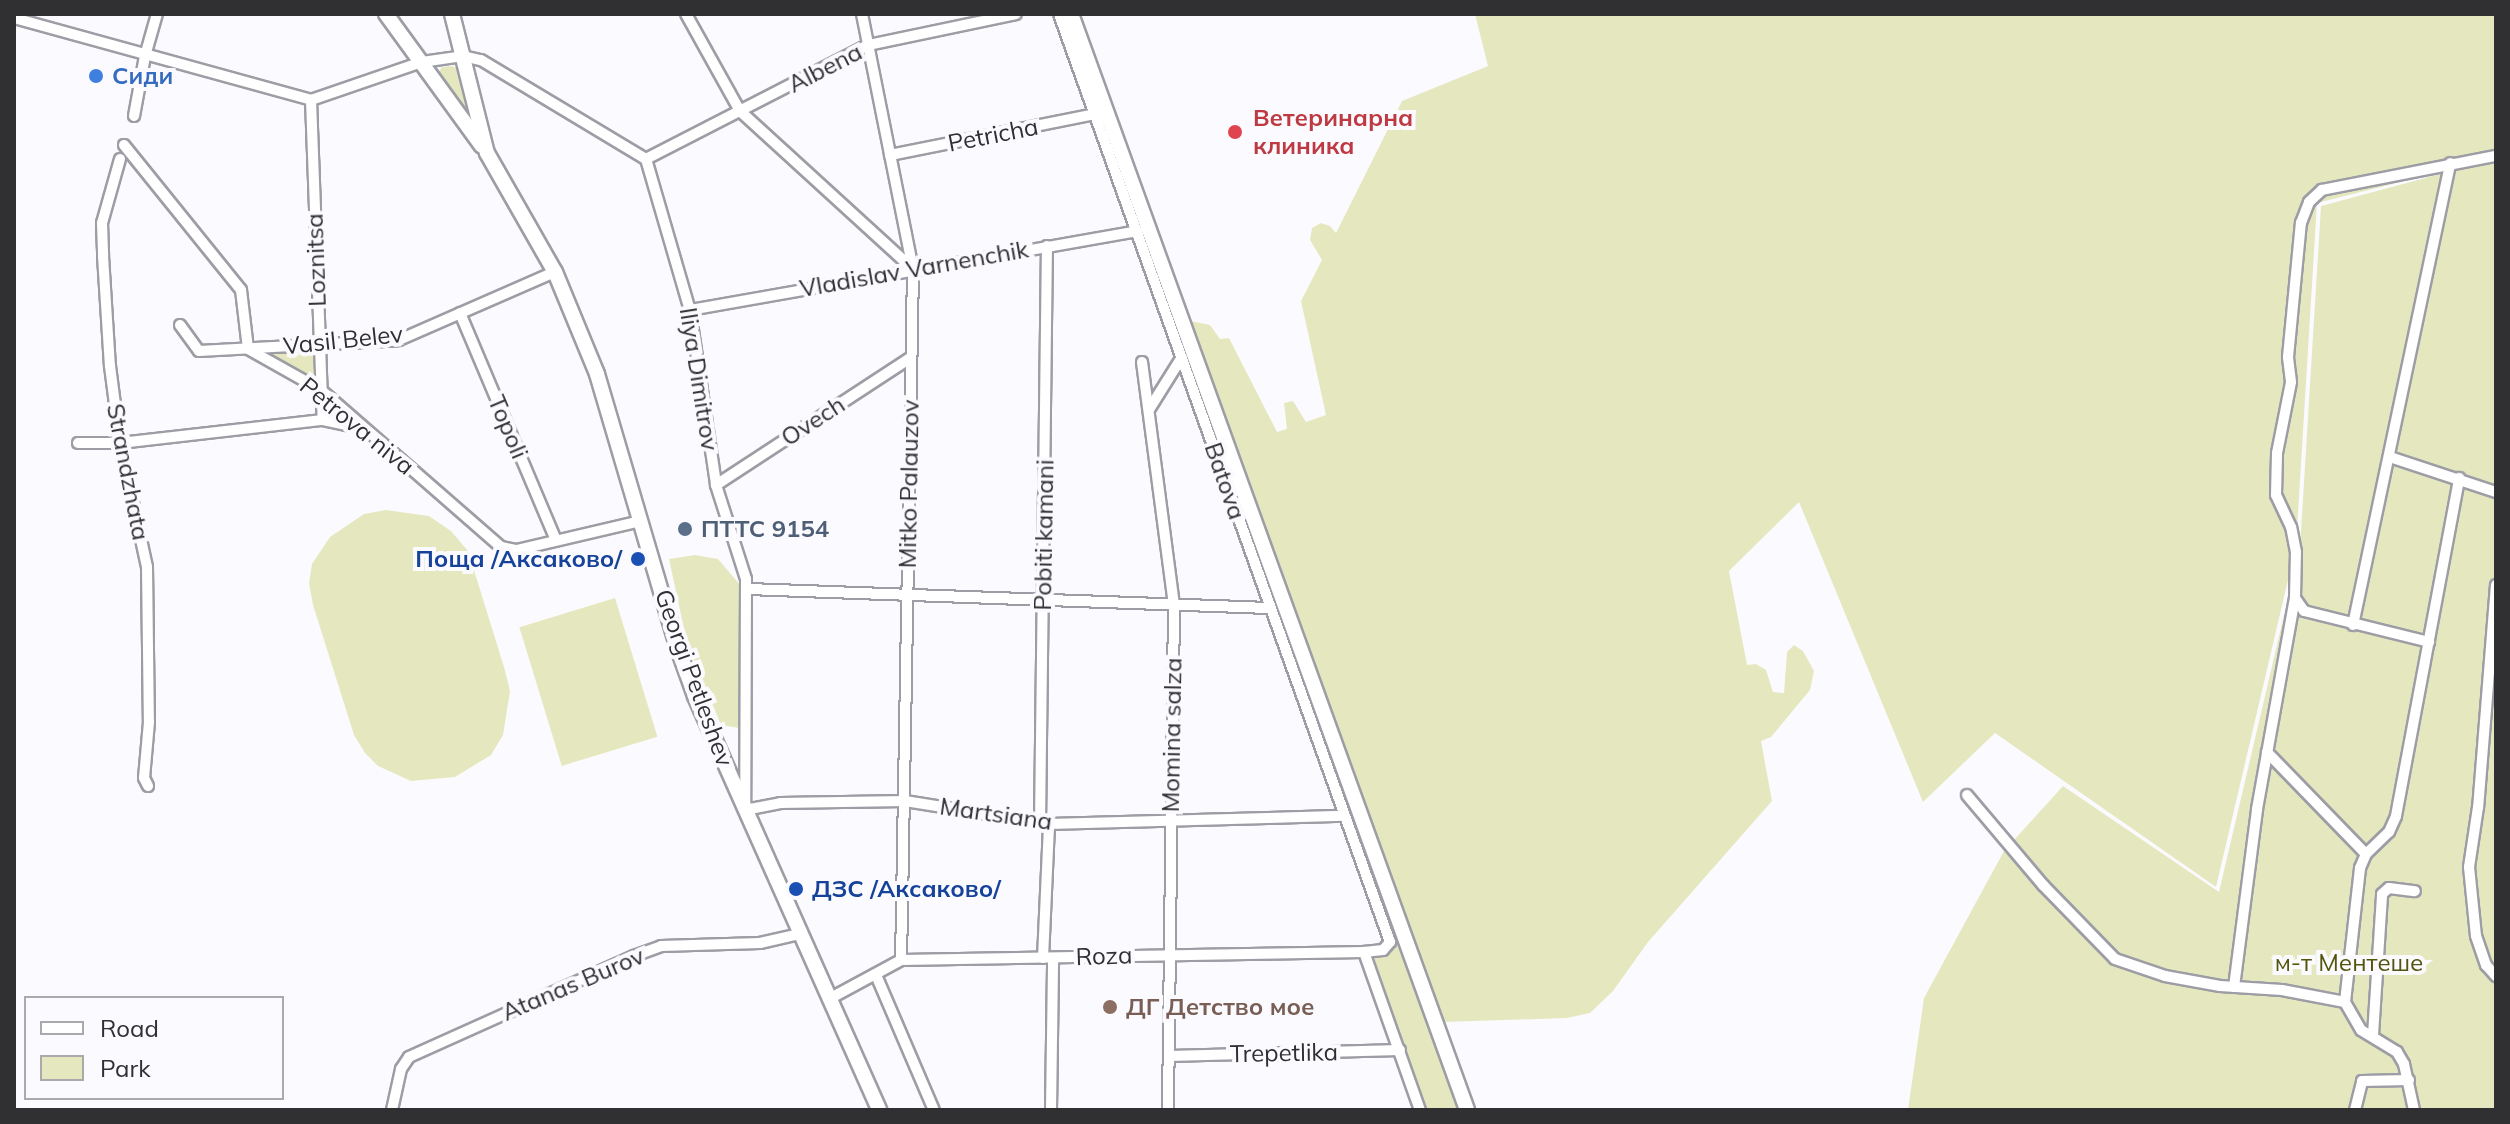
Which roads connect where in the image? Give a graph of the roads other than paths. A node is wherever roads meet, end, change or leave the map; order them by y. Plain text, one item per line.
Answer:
1 (157, 14) edge
2 (386, 14) edge
3 (452, 14) edge
4 (686, 14) edge
5 (862, 14) edge
6 (1016, 14) edge
7 (1059, 14) edge
8 (1071, 14) edge
9 (14, 18) edge
10 (868, 45) junction
11 (145, 56) junction
12 (463, 56) junction
13 (422, 62) junction
14 (311, 100) junction
15 (740, 111) junction
16 (1096, 114) junction
17 (134, 116) dead end
18 (124, 145) dead end
19 (487, 153) junction
20 (890, 155) junction
21 (2496, 156) edge
22 (120, 159) dead end
23 (646, 159) junction
24 (2450, 163) junction
25 (1138, 231) junction
26 (1047, 246) junction
27 (913, 269) junction
28 (555, 272) junction
29 (690, 310) junction
30 (460, 313) junction
31 (180, 325) dead end
32 (319, 345) junction
33 (248, 349) junction
34 (1182, 357) junction
35 (910, 358) junction
36 (1142, 362) dead end
37 (321, 390) junction
38 (1150, 408) junction
39 (323, 420) junction
40 (364, 429) junction
41 (78, 443) dead end
42 (120, 443) junction
43 (2390, 457) junction
44 (2459, 478) junction
45 (716, 485) junction
46 (2496, 492) edge
47 (641, 521) junction
48 (556, 540) junction
49 (2496, 585) edge
50 (748, 589) junction
51 (908, 592) junction
52 (1043, 598) junction
53 (2295, 598) junction
54 (1174, 604) junction
55 (1269, 608) junction
56 (2353, 625) junction
57 (2429, 642) junction
58 (2267, 752) junction
59 (148, 786) dead end
60 (1967, 795) dead end
61 (905, 801) junction
62 (745, 810) junction
63 (1344, 816) junction
64 (1172, 821) junction
65 (1044, 824) junction
66 (2366, 854) junction
67 (2415, 891) dead end
68 (800, 934) junction
69 (1389, 947) joint
70 (1364, 952) junction
71 (1169, 953) junction
72 (1048, 958) junction
73 (901, 960) junction
74 (876, 975) junction
75 (2496, 976) edge
76 (2234, 987) junction
77 (829, 999) junction
78 (2345, 1002) junction
79 (2373, 1035) junction
80 (1400, 1050) junction
81 (1169, 1056) junction
82 (2409, 1080) junction
83 (392, 1110) edge
84 (879, 1110) edge
85 (934, 1110) edge
86 (1051, 1110) edge
87 (1168, 1110) edge
88 (1420, 1110) edge
89 (1467, 1110) edge
90 (2355, 1110) edge
91 (2414, 1110) edge

1 - 11 street
2 - 13 main road
3 - 12 main road, Georgi Petleshev
4 - 15 street
5 - 10 street, Mitko Palauzov
6 - 10 street, Albena
7 - 16 street, Batova
8 - 89 main road
9 - 11 street
10 - 15 street, Albena
10 - 20 street, Mitko Palauzov
11 - 14 street
11 - 17 street
12 - 13 street
12 - 19 main road, Georgi Petleshev
12 - 23 street
13 - 14 street
13 - 19 main road
14 - 32 street, Loznitsa
15 - 23 street, Albena
15 - 27 street
16 - 20 street, Petricha
16 - 25 street, Batova
18 - 33 street
19 - 28 main road, Georgi Petleshev
20 - 27 street, Mitko Palauzov
21 - 24 street
22 - 42 street, Strandzhata
23 - 29 street, Iliya Dimitrov
24 - 43 street
24 - 53 street
25 - 26 street, Vladislav Varnenchik
25 - 34 street, Batova
26 - 27 street, Vladislav Varnenchik
26 - 52 street, Pobiti kamani
27 - 29 street, Vladislav Varnenchik
27 - 35 street, Mitko Palauzov
28 - 30 street, Vasil Belev
28 - 47 main road, Georgi Petleshev
29 - 45 street, Iliya Dimitrov
30 - 32 street, Vasil Belev
30 - 48 street, Topoli
31 - 33 street, Vasil Belev
32 - 33 street, Vasil Belev
32 - 37 street, Loznitsa
33 - 37 street, Petrova niva
34 - 38 street
34 - 55 street, Batova
35 - 45 street, Ovech
35 - 51 street, Mitko Palauzov
36 - 38 street, Momina salza
37 - 39 street, Loznitsa
37 - 40 street, Petrova niva
38 - 54 street, Momina salza
39 - 40 street
39 - 42 street
40 - 48 street, Petrova niva
41 - 42 street
42 - 59 street, Strandzhata
43 - 44 street
43 - 56 street
44 - 46 street
44 - 57 street
45 - 50 street, Iliya Dimitrov
47 - 48 street, Petrova niva
47 - 62 main road, Georgi Petleshev
49 - 75 street
50 - 51 street
50 - 62 street, Iliya Dimitrov
51 - 52 street
51 - 61 street, Mitko Palauzov
52 - 54 street
52 - 65 street, Pobiti kamani
53 - 56 street
53 - 58 street
54 - 55 street
54 - 64 street, Momina salza
55 - 63 street, Batova
56 - 57 street
57 - 66 street
58 - 66 street
58 - 76 street
60 - 76 street
61 - 62 street, Martsiana
61 - 65 street, Martsiana
61 - 73 street, Mitko Palauzov
62 - 68 main road, Georgi Petleshev
63 - 64 street, Martsiana
63 - 69 street, Batova
64 - 65 street, Martsiana
64 - 71 street, Momina salza
65 - 72 street, Pobiti kamani
66 - 78 street
67 - 79 street
68 - 77 main road, Georgi Petleshev
68 - 83 street, Atanas Burov
69 - 70 street, Roza
70 - 71 street, Roza
70 - 80 street
71 - 72 street, Roza
71 - 81 street, Momina salza
72 - 73 street, Roza
72 - 86 street
73 - 74 street
74 - 77 street
74 - 85 street
76 - 78 street
77 - 84 main road, Georgi Petleshev
78 - 79 street
79 - 82 street
80 - 81 street, Trepetlika
80 - 88 street
81 - 87 street, Momina salza
82 - 90 street
82 - 91 street

